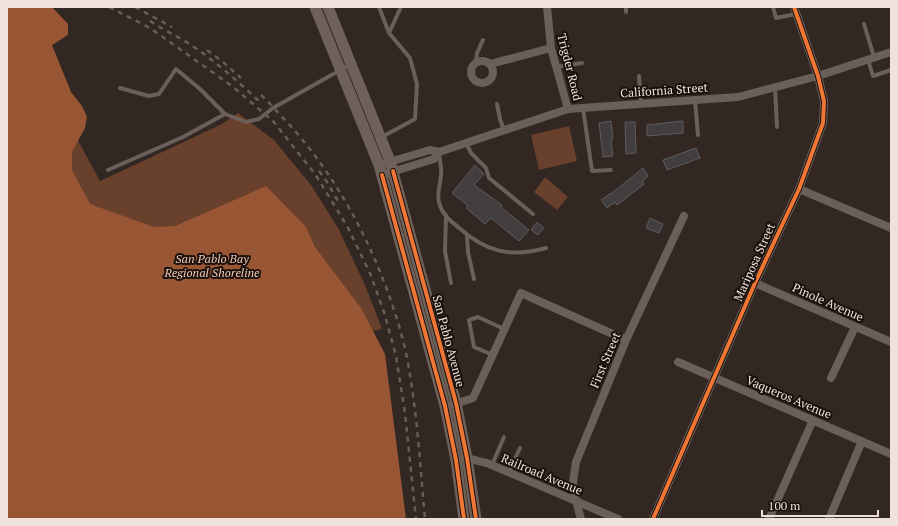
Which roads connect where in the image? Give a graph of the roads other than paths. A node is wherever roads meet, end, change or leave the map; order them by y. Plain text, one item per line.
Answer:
1 (315, 7) edge
2 (328, 7) edge
3 (379, 7) edge
4 (401, 7) edge
5 (546, 7) edge
6 (773, 7) edge
7 (795, 11) edge
8 (864, 24) dead end
9 (389, 33) junction
10 (483, 40) dead end
11 (551, 48) junction
12 (891, 52) edge
13 (871, 58) junction
14 (476, 63) junction
15 (582, 63) dead end
16 (490, 64) junction
17 (346, 67) junction
18 (556, 67) junction
19 (891, 70) edge
20 (639, 76) dead end
21 (818, 76) junction
22 (120, 88) dead end
23 (775, 88) junction
24 (695, 100) junction
25 (497, 104) dead end
26 (641, 104) junction
27 (583, 108) junction
28 (568, 109) junction
29 (225, 114) junction
30 (777, 127) dead end
31 (504, 130) junction
32 (698, 135) dead end
33 (380, 139) junction
34 (466, 143) junction
35 (439, 152) junction
36 (386, 168) junction
37 (108, 170) dead end
38 (611, 170) dead end
39 (799, 189) junction
40 (534, 214) dead end
41 (446, 215) junction
42 (684, 216) dead end
43 (891, 228) edge
44 (468, 236) junction
45 (546, 248) dead end
46 (474, 280) dead end
47 (755, 282) junction
48 (451, 283) dead end
49 (855, 327) junction
50 (505, 329) junction
51 (626, 340) junction
52 (891, 342) edge
53 (493, 355) junction
54 (678, 362) dead end
55 (714, 378) junction
56 (831, 378) dead end
57 (451, 405) junction
58 (813, 420) junction
59 (504, 438) dead end
60 (862, 441) junction
61 (520, 448) dead end
62 (891, 454) edge
63 (462, 459) junction
64 (492, 465) junction
65 (509, 472) junction
66 (576, 501) junction
67 (464, 519) edge
68 (476, 519) edge
69 (581, 519) edge
70 (618, 519) edge
71 (653, 519) edge
72 (769, 519) edge
73 (829, 519) edge

1 - 17 main road, San Pablo Avenue
2 - 17 main road, San Pablo Avenue
3 - 9 lane
4 - 9 lane
5 - 11 street, Trigder Road
6 - 7 lane
7 - 21 street, Mariposa Street
8 - 13 lane
9 - 33 lane
10 - 14 lane
11 - 16 street
11 - 18 street, Trigder Road
12 - 13 street, California Street
13 - 19 lane
13 - 21 street, California Street
14 - 16 street
14 - 16 street
15 - 18 lane
17 - 29 lane
17 - 33 main road, San Pablo Avenue
17 - 36 main road, San Pablo Avenue
18 - 28 street, Trigder Road
20 - 26 lane
21 - 23 street, California Street
21 - 39 street, Mariposa Street
22 - 29 lane
23 - 24 street, California Street
23 - 30 lane
24 - 26 street, California Street
24 - 32 lane
25 - 31 lane
26 - 27 street, California Street
27 - 28 street, California Street
27 - 38 lane
28 - 31 street, California Street
29 - 37 lane
31 - 34 street, California Street
33 - 36 main road, San Pablo Avenue
34 - 35 street, California Street
34 - 40 lane
35 - 36 street, California Street
35 - 41 lane
36 - 57 main road, San Pablo Avenue
39 - 43 street
39 - 47 street, Mariposa Street
41 - 44 lane
41 - 48 lane
42 - 51 street, First Street
44 - 45 lane
44 - 46 lane
47 - 49 street, Pinole Avenue
47 - 55 street, Mariposa Street
49 - 52 street, Pinole Avenue
49 - 56 street
50 - 51 street, San Pablo Avenue
50 - 53 street, San Pablo Avenue
50 - 53 lane
51 - 66 street, First Street
53 - 57 street, San Pablo Avenue
54 - 55 street, Vaqueros Avenue
55 - 58 street, Vaqueros Avenue
55 - 71 street, Mariposa Street
57 - 63 main road, San Pablo Avenue
58 - 60 street, Vaqueros Avenue
58 - 72 street
59 - 64 lane
60 - 62 street, Vaqueros Avenue
60 - 73 street
61 - 65 lane
63 - 64 street, Railroad Avenue
63 - 67 main road, San Pablo Avenue
63 - 68 main road, San Pablo Avenue
64 - 65 street, Railroad Avenue
65 - 66 street, Railroad Avenue
66 - 69 street, First Street
66 - 70 street, Railroad Avenue

